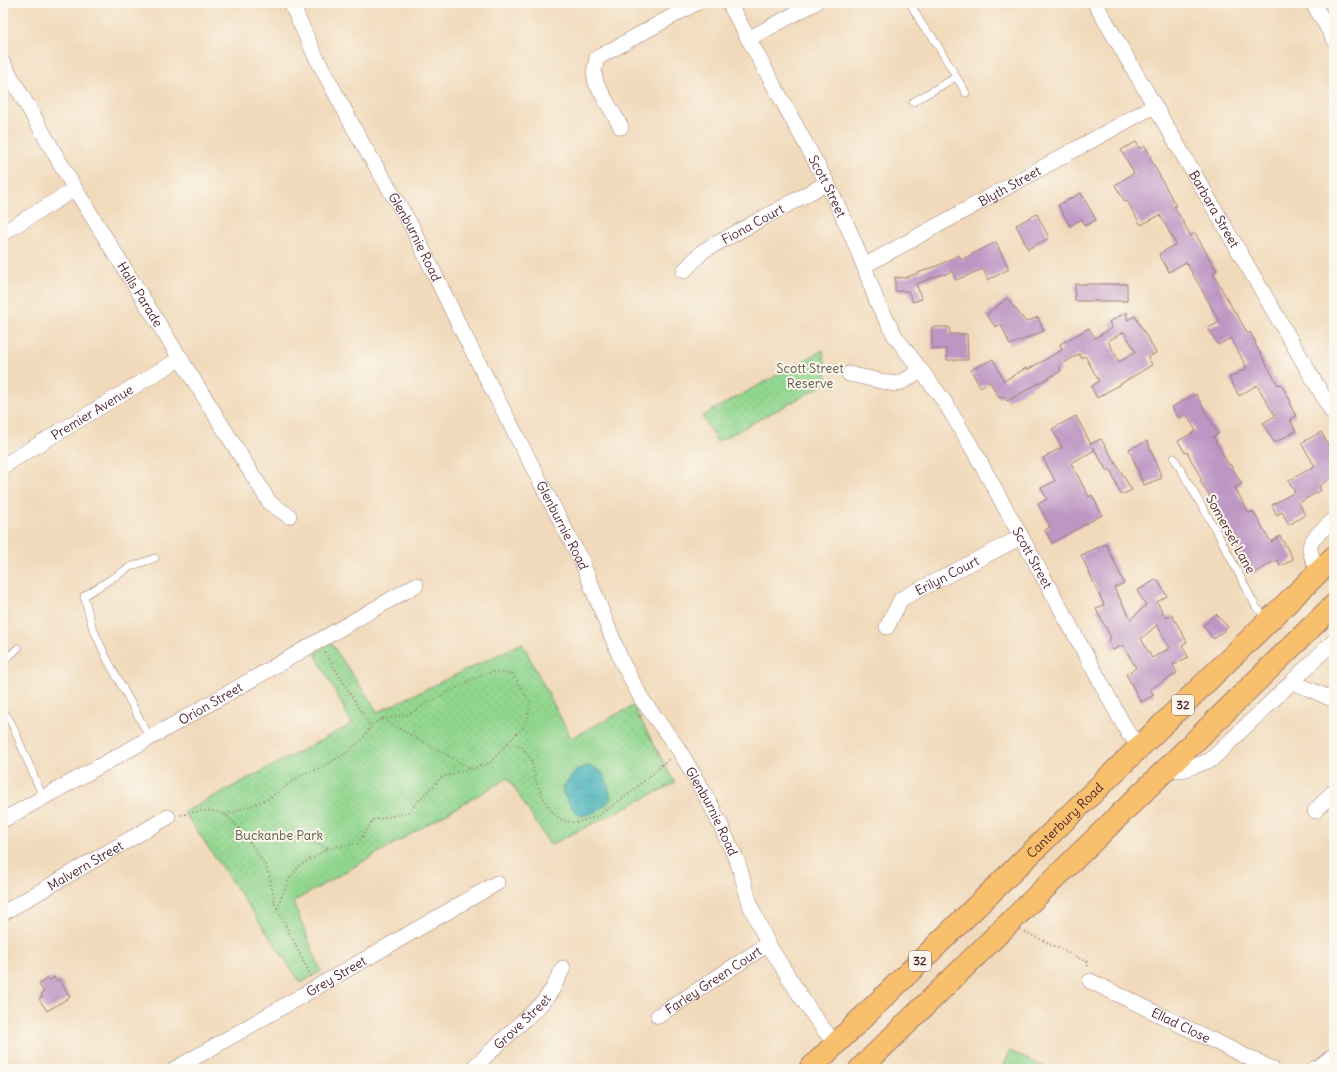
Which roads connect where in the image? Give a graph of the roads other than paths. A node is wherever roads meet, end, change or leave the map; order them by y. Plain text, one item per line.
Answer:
1 (291, 3) edge
2 (696, 3) edge
3 (729, 3) edge
4 (815, 3) edge
5 (910, 3) edge
6 (1095, 3) edge
7 (1313, 3) edge
8 (748, 39) junction
9 (1334, 39) edge
10 (3, 63) edge
11 (956, 77) junction
12 (966, 93) dead end
13 (913, 102) dead end
14 (1154, 106) junction
15 (620, 127) dead end
16 (827, 183) junction
17 (75, 189) junction
18 (3, 233) edge
19 (864, 266) junction
20 (684, 271) dead end
21 (181, 358) junction
22 (920, 371) junction
23 (849, 374) dead end
24 (1334, 415) edge
25 (1174, 458) dead end
26 (3, 466) edge
27 (289, 516) dead end
28 (1334, 520) edge
29 (1021, 537) junction
30 (155, 558) dead end
31 (1326, 564) edge
32 (416, 585) dead end
33 (1334, 605) edge
34 (1270, 620) junction
35 (887, 627) dead end
36 (1334, 641) edge
37 (18, 648) dead end
38 (3, 662) edge
39 (1293, 682) junction
40 (1334, 700) edge
41 (3, 710) edge
42 (150, 738) junction
43 (1141, 746) junction
44 (1167, 769) junction
45 (1334, 791) edge
46 (43, 797) junction
47 (1315, 811) dead end
48 (168, 817) road end
49 (3, 820) edge
50 (498, 883) dead end
51 (3, 913) edge
52 (768, 944) junction
53 (563, 968) dead end
54 (1090, 981) road end
55 (658, 1016) dead end
56 (835, 1044) junction
57 (1334, 1055) edge
58 (175, 1069) edge
59 (472, 1069) edge
60 (810, 1069) edge
61 (860, 1069) edge
62 (1272, 1069) edge
63 (1314, 1069) edge

1 - 52 street, Glenburnie Road
2 - 15 street
3 - 8 street, Scott Street
4 - 8 street
5 - 11 lane
6 - 14 street, Barbara Street
7 - 9 street
8 - 16 street, Scott Street
10 - 17 street, Halls Parade
11 - 12 lane
11 - 13 lane
14 - 19 street, Blyth Street
14 - 24 street, Barbara Street
16 - 19 street, Scott Street
16 - 20 street, Fiona Court
17 - 18 street
17 - 21 street, Halls Parade
19 - 22 street, Scott Street
21 - 26 street, Premier Avenue
21 - 27 street, Halls Parade
22 - 23 street
22 - 29 street, Scott Street
25 - 34 lane, Somerset Lane
28 - 31 street, Canterbury Road
29 - 35 street, Erilyn Court
29 - 43 street, Scott Street
30 - 42 lane
31 - 34 main road, Canterbury Road / 32
32 - 42 street, Orion Street
33 - 44 main road
34 - 43 main road, Canterbury Road / 32
36 - 39 street
37 - 38 lane
39 - 40 street
39 - 44 street
41 - 46 lane
42 - 46 street, Orion Street
43 - 44 main road
43 - 56 main road, Canterbury Road / 32
44 - 61 main road
45 - 47 street
46 - 49 street, Orion Street
48 - 51 street, Malvern Street
50 - 58 street, Grey Street
52 - 55 street, Farley Green Court
52 - 56 street, Glenburnie Road
53 - 59 street, Grove Street
54 - 62 street, Ellad Close
56 - 60 main road, Canterbury Road / 32
57 - 63 street

